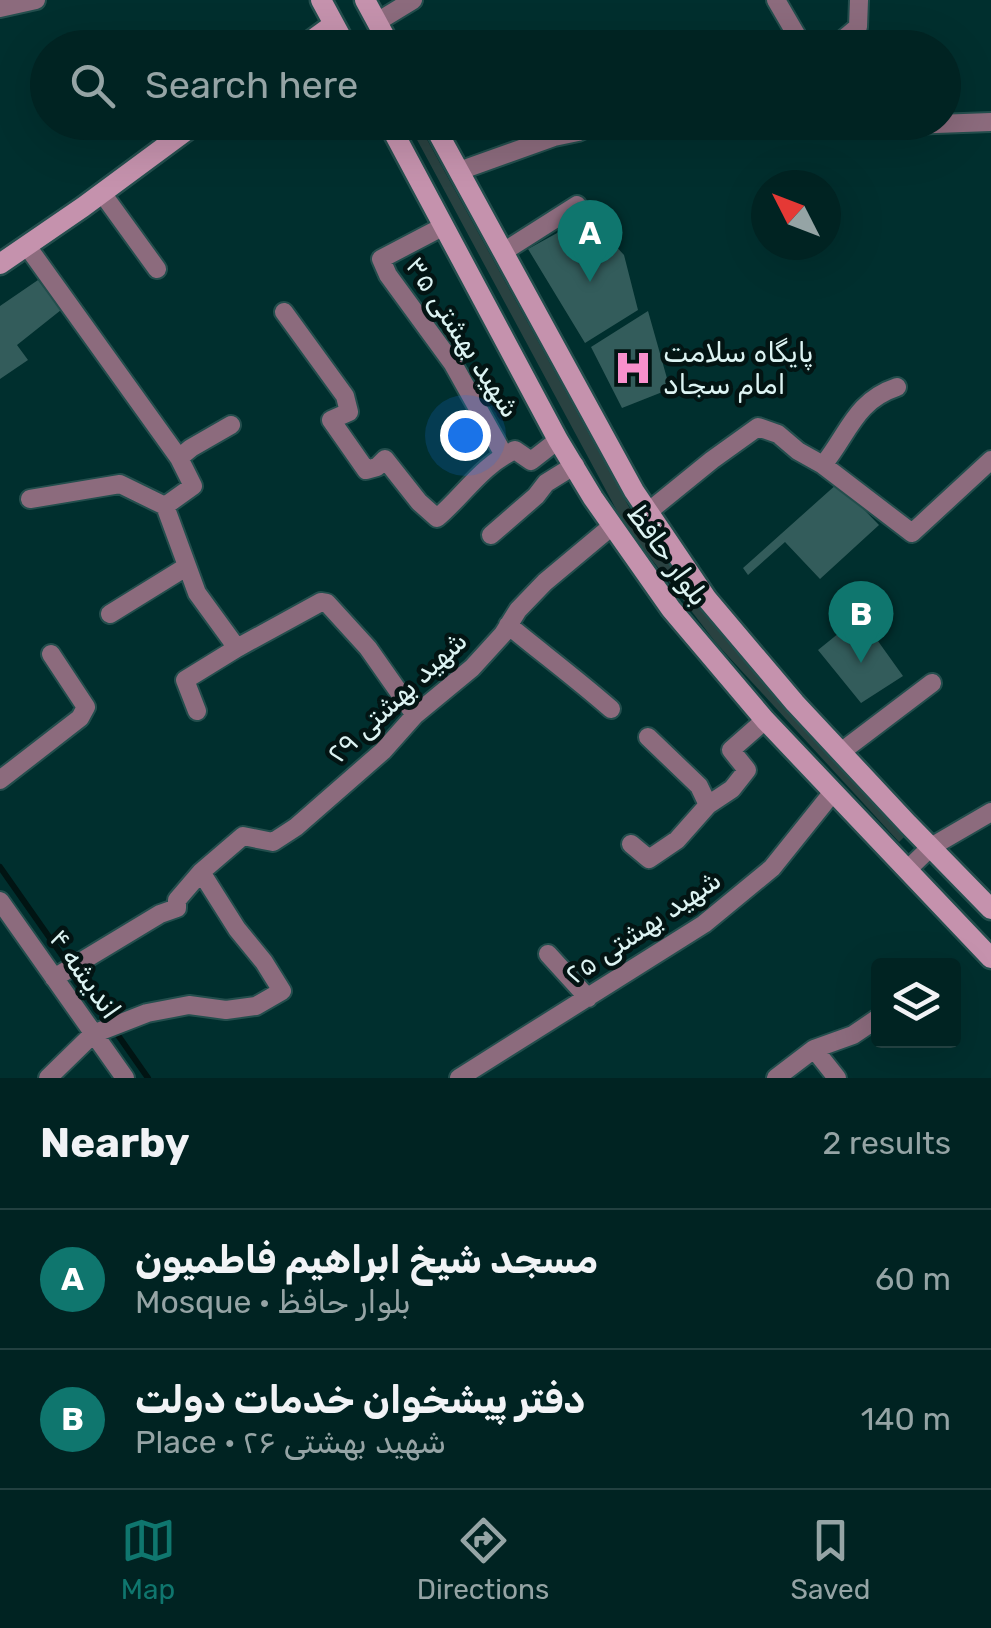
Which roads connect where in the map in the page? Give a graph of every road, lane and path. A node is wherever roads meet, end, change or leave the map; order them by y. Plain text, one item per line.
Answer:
1 (36, 0) edge
2 (321, 0) edge
3 (365, 0) edge
4 (413, 0) edge
5 (776, 0) edge
6 (860, 0) edge
7 (0, 8) edge
8 (377, 22) junction
9 (334, 24) junction
10 (326, 30) edge
11 (337, 30) edge
12 (381, 30) edge
13 (794, 30) edge
14 (854, 30) edge
15 (991, 122) edge
16 (961, 123) edge
17 (174, 140) edge
18 (398, 140) edge
19 (442, 140) edge
20 (546, 140) edge
21 (459, 171) junction
22 (102, 193) junction
23 (577, 205) dead end
24 (444, 226) junction
25 (27, 246) junction
26 (503, 252) junction
27 (0, 264) edge
28 (157, 270) dead end
29 (284, 312) dead end
30 (897, 387) dead end
31 (232, 425) dead end
32 (558, 440) junction
33 (504, 455) junction
34 (179, 458) junction
35 (991, 460) edge
36 (575, 465) junction
37 (823, 465) junction
38 (30, 499) dead end
39 (165, 506) junction
40 (648, 512) junction
41 (612, 526) junction
42 (492, 536) dead end
43 (186, 567) junction
44 (110, 614) dead end
45 (508, 625) junction
46 (238, 648) junction
47 (51, 654) dead end
48 (932, 683) dead end
49 (610, 709) dead end
50 (197, 711) dead end
51 (415, 716) junction
52 (764, 720) junction
53 (648, 737) dead end
54 (841, 752) junction
55 (0, 780) edge
56 (833, 792) junction
57 (708, 805) junction
58 (991, 812) edge
59 (631, 844) dead end
60 (930, 848) junction
61 (907, 870) junction
62 (201, 872) junction
63 (0, 901) edge
64 (991, 909) edge
65 (548, 954) dead end
66 (991, 958) edge
67 (54, 978) junction
68 (588, 998) junction
69 (871, 1022) edge
70 (93, 1034) junction
71 (814, 1049) junction
72 (48, 1078) edge
73 (125, 1078) edge
74 (460, 1078) edge
75 (776, 1078) edge
76 (837, 1078) edge

1 - 7 street
2 - 9 main road
3 - 8 main road
4 - 8 street
5 - 13 street
6 - 14 street
8 - 12 main road
9 - 10 main road
9 - 11 main road
15 - 16 street
17 - 22 main road
18 - 24 main road, بلوار حافظ
19 - 21 main road, بلوار حافظ
20 - 21 street
21 - 26 main road, بلوار حافظ
22 - 25 main road
22 - 28 street
23 - 26 street
24 - 32 main road, بلوار حافظ
24 - 33 street, شهید بهشتی ۳۵
25 - 27 main road
25 - 34 street
26 - 40 main road, بلوار حافظ
29 - 33 street
30 - 37 street
31 - 34 street
32 - 33 street
32 - 36 main road, بلوار حافظ
34 - 39 street
35 - 37 street
36 - 41 main road, بلوار حافظ
36 - 42 street
37 - 40 street
38 - 39 street
39 - 43 street
40 - 54 main road, بلوار حافظ
41 - 45 street, شهید بهشتی ۲۹
41 - 52 main road, بلوار حافظ
43 - 44 street
43 - 46 street
45 - 49 street
45 - 51 street, شهید بهشتی ۲۹
46 - 50 street
46 - 51 street
47 - 55 street
48 - 54 street
51 - 62 street, شهید بهشتی ۲۹
52 - 56 main road, بلوار حافظ
52 - 57 street
53 - 57 street
54 - 60 main road, بلوار حافظ
56 - 61 main road, بلوار حافظ
56 - 68 street, شهید بهشتی ۲۵
57 - 59 street
58 - 60 street
60 - 61 street
60 - 64 main road, بلوار حافظ
61 - 66 main road, بلوار حافظ
62 - 67 street
62 - 70 street
63 - 67 street, اندیشه ۴
65 - 68 street
67 - 70 street, اندیشه ۴
68 - 74 street, شهید بهشتی ۲۵
69 - 71 street
70 - 72 street
70 - 73 street, اندیشه ۴
71 - 75 street
71 - 76 street

